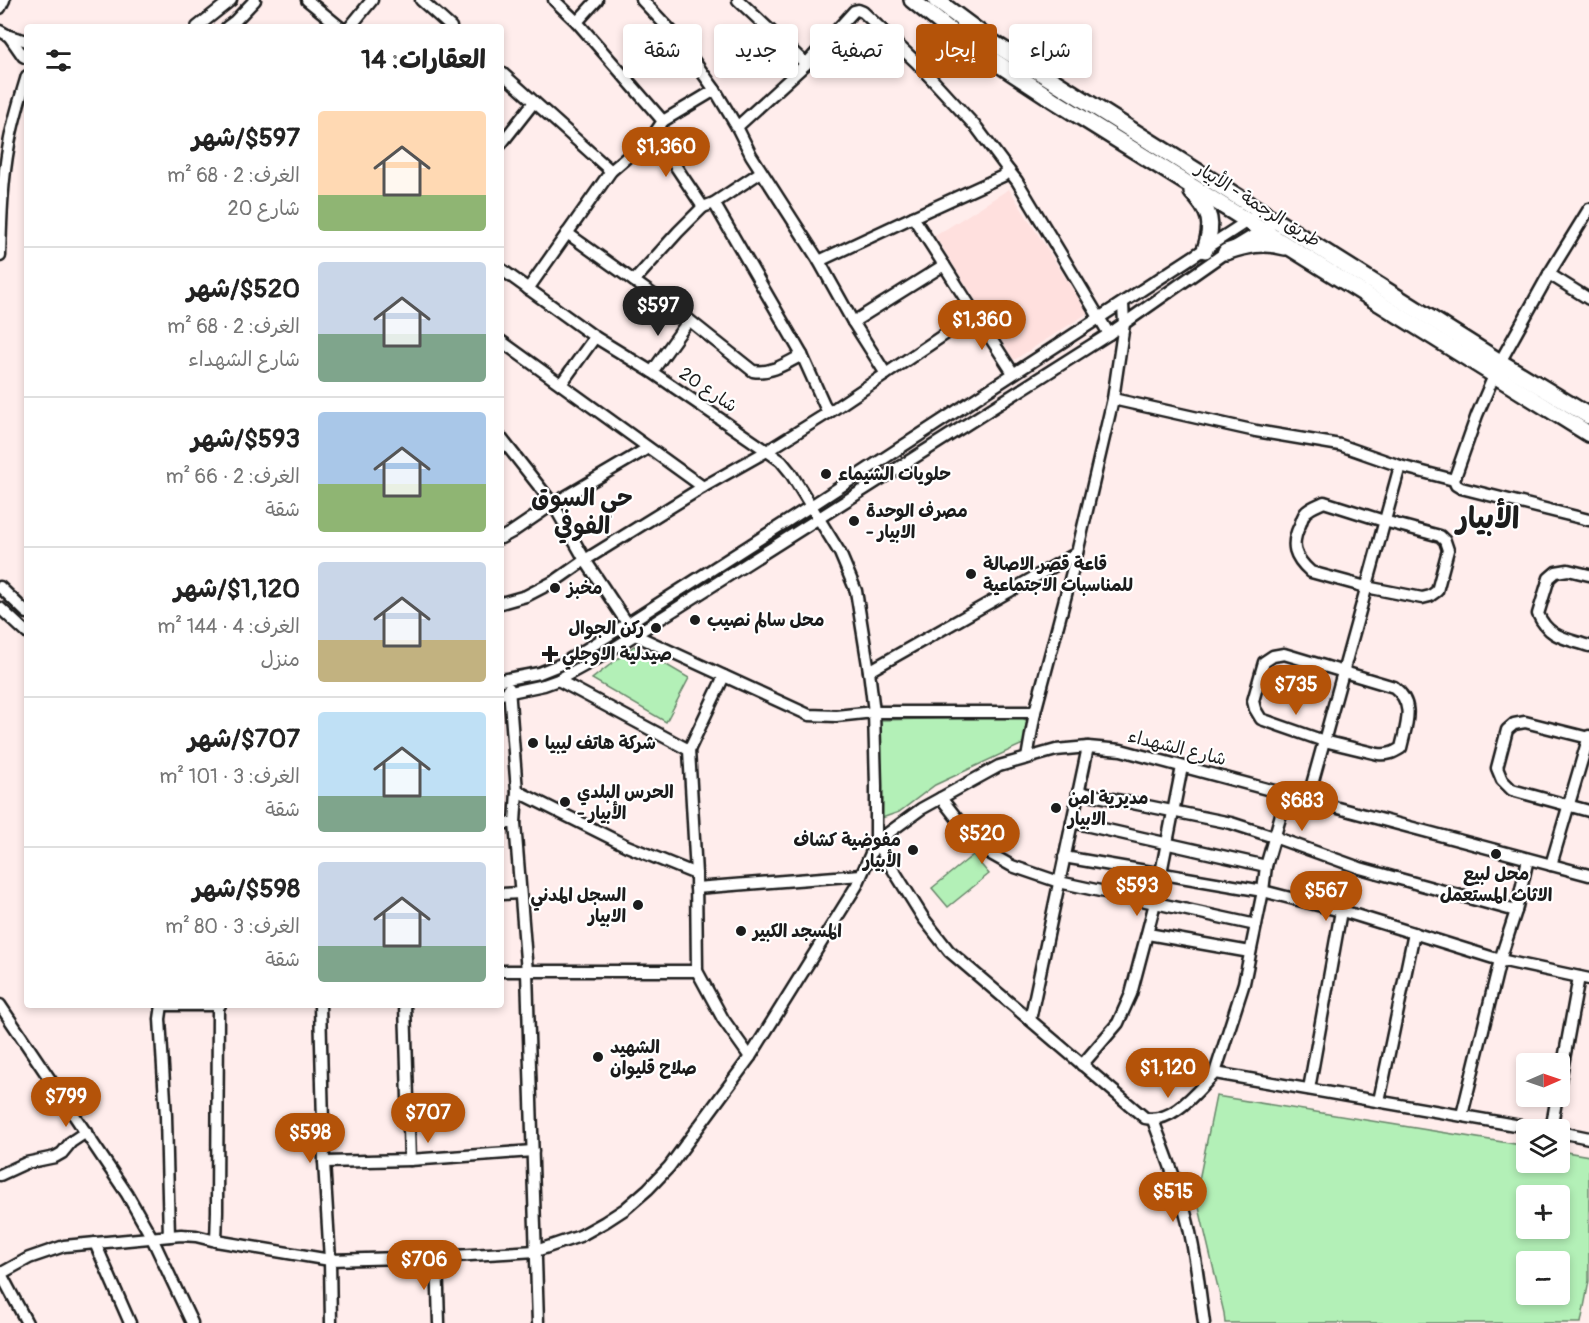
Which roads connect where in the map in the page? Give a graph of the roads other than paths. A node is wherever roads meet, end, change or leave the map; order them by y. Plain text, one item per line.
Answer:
1 (4, 0) edge
2 (231, 0) edge
3 (255, 0) edge
4 (307, 0) edge
5 (372, 0) edge
6 (421, 0) edge
7 (554, 0) edge
8 (597, 0) edge
9 (642, 0) edge
10 (738, 0) edge
11 (912, 0) edge
12 (936, 0) edge
13 (0, 8) edge
14 (578, 22) junction
15 (201, 24) edge
16 (233, 24) edge
17 (336, 24) edge
18 (352, 24) edge
19 (448, 24) edge
20 (4, 34) edge
21 (24, 40) edge
22 (24, 56) edge
23 (806, 64) junction
24 (504, 75) edge
25 (24, 86) edge
26 (715, 90) junction
27 (534, 102) junction
28 (663, 122) junction
29 (737, 126) junction
30 (654, 134) junction
31 (504, 140) edge
32 (4, 144) edge
33 (611, 171) junction
34 (1010, 171) junction
35 (761, 172) junction
36 (1179, 179) junction
37 (708, 205) junction
38 (1262, 211) junction
39 (1, 213) edge
40 (1588, 214) edge
41 (913, 217) junction
42 (1249, 221) junction
43 (1277, 221) junction
44 (1262, 229) junction
45 (567, 233) junction
46 (1205, 250) junction
47 (1296, 251) junction
48 (1226, 252) junction
49 (0, 256) edge
50 (819, 261) junction
51 (944, 265) junction
52 (504, 271) edge
53 (1549, 274) junction
54 (634, 281) junction
55 (528, 289) junction
56 (1589, 299) edge
57 (1123, 304) junction
58 (975, 314) junction
59 (1099, 319) junction
60 (688, 320) junction
61 (853, 322) junction
62 (1124, 324) junction
63 (1109, 334) junction
64 (595, 337) junction
65 (504, 343) edge
66 (802, 355) junction
67 (1497, 368) junction
68 (652, 372) junction
69 (886, 374) junction
70 (1013, 374) junction
71 (561, 384) junction
72 (1113, 399) junction
73 (828, 413) junction
74 (1589, 416) edge
75 (1589, 434) edge
76 (504, 442) edge
77 (648, 448) junction
78 (767, 450) junction
79 (1400, 466) junction
80 (1454, 480) junction
81 (703, 487) junction
82 (553, 504) junction
83 (811, 506) junction
84 (818, 518) junction
85 (1589, 520) edge
86 (1384, 521) junction
87 (504, 536) edge
88 (1077, 553) junction
89 (585, 560) junction
90 (1589, 575) edge
91 (0, 587) edge
92 (1366, 587) junction
93 (504, 602) edge
94 (0, 608) edge
95 (24, 610) edge
96 (5, 618) edge
97 (627, 624) junction
98 (24, 631) edge
99 (635, 635) junction
100 (1589, 646) edge
101 (869, 671) junction
102 (1343, 672) junction
103 (724, 676) junction
104 (505, 679) edge
105 (558, 680) junction
106 (505, 694) edge
107 (874, 712) junction
108 (1035, 712) junction
109 (1589, 737) edge
110 (1324, 741) junction
111 (1088, 747) junction
112 (689, 750) junction
113 (1027, 758) junction
114 (1182, 767) junction
115 (517, 791) junction
116 (1078, 792) junction
117 (1287, 794) junction
118 (941, 798) junction
119 (1308, 799) junction
120 (1569, 806) junction
121 (1173, 811) junction
122 (1589, 811) edge
123 (1072, 822) junction
124 (504, 823) edge
125 (515, 823) junction
126 (1274, 837) junction
127 (876, 842) junction
128 (1166, 842) junction
129 (1064, 857) junction
130 (1528, 859) junction
131 (1551, 865) junction
132 (1266, 866) junction
133 (696, 874) junction
134 (861, 874) junction
135 (1161, 874) junction
136 (1589, 875) edge
137 (1059, 882) junction
138 (696, 888) junction
139 (1263, 891) junction
140 (520, 893) junction
141 (504, 894) edge
142 (1155, 903) junction
143 (1341, 911) junction
144 (1516, 911) junction
145 (1256, 925) junction
146 (1414, 933) junction
147 (1148, 934) junction
148 (1250, 952) junction
149 (1500, 960) junction
150 (504, 971) edge
151 (697, 971) junction
152 (527, 972) junction
153 (1584, 978) edge
154 (0, 1005) edge
155 (162, 1008) edge
156 (219, 1008) edge
157 (320, 1008) edge
158 (405, 1008) edge
159 (1030, 1020) junction
160 (1567, 1053) edge
161 (750, 1057) junction
162 (1082, 1065) junction
163 (1215, 1073) junction
164 (1309, 1089) junction
165 (1379, 1101) junction
166 (1462, 1115) junction
167 (1152, 1120) junction
168 (1516, 1125) edge
169 (86, 1131) junction
170 (1570, 1134) edge
171 (1589, 1138) edge
172 (533, 1150) junction
173 (410, 1160) junction
174 (324, 1162) junction
175 (0, 1175) edge
176 (169, 1236) junction
177 (152, 1238) junction
178 (216, 1241) junction
179 (95, 1243) junction
180 (536, 1251) junction
181 (437, 1257) junction
182 (330, 1260) junction
183 (1, 1274) edge
184 (27, 1323) edge
185 (130, 1323) edge
186 (192, 1323) edge
187 (331, 1323) edge
188 (439, 1323) edge
189 (538, 1323) edge
190 (1204, 1323) edge

1 - 13 street
2 - 15 street
3 - 16 street
4 - 17 street
5 - 18 street
6 - 19 street
7 - 14 street
8 - 14 street
9 - 26 street
10 - 23 street
11 - 36 highway, طريق الرجمة - الأبيار
12 - 38 highway, طريق الرجمة - الأبيار
14 - 28 street
20 - 21 street
20 - 22 street
23 - 29 street
23 - 34 street
24 - 27 street
25 - 32 street
26 - 28 street
26 - 29 street
27 - 31 street
27 - 33 street
28 - 30 street
29 - 35 street
30 - 33 street
30 - 37 street
32 - 39 street
33 - 45 street
34 - 41 street
34 - 59 street
35 - 37 street
35 - 50 street
36 - 42 highway, طريق الرجمة - الأبيار
36 - 46 highway
37 - 54 street
37 - 66 street
38 - 42 street
38 - 43 highway, طريق الرجمة - الأبيار
39 - 49 street
40 - 53 street
41 - 50 street
41 - 51 street
42 - 44 highway, طريق الرجمة - الأبيار
42 - 46 street
43 - 44 street
43 - 67 highway, طريق الرجمة - الأبيار
44 - 47 highway, طريق الرجمة - الأبيار
44 - 48 street
45 - 54 street
45 - 55 street
46 - 57 street
47 - 48 highway
47 - 67 highway, طريق الرجمة - الأبيار
48 - 62 street
50 - 61 street
51 - 58 street
51 - 61 street
52 - 55 street, شارع 20
53 - 56 street
53 - 67 street
54 - 60 street
55 - 64 street, شارع 20
57 - 59 street
57 - 62 street
58 - 69 street
58 - 70 street
59 - 63 street
59 - 70 street
60 - 66 street
60 - 68 street
61 - 69 street
62 - 63 street
62 - 72 street
63 - 84 street
64 - 68 street, شارع 20
64 - 71 street
65 - 71 street
66 - 73 street
67 - 74 highway, طريق الرجمة - الأبيار
67 - 75 highway, طريق الرجمة - الأبيار
67 - 80 street
68 - 78 street, شارع 20
69 - 73 street
70 - 83 street
71 - 77 street
72 - 79 street
72 - 88 street
73 - 78 street
76 - 82 street
77 - 81 street
77 - 82 street
78 - 81 street
78 - 83 street, شارع 20
79 - 80 street
79 - 86 street
80 - 85 street
81 - 89 street
82 - 87 street
82 - 89 street
83 - 84 street, شارع 20
83 - 97 street
84 - 99 street
84 - 101 street, شارع 20
86 - 92 street
86 - 92 street
86 - 92 street
88 - 101 street
88 - 108 street
89 - 93 street
89 - 97 street
90 - 100 street
91 - 95 street
92 - 102 street
94 - 96 street
96 - 98 street
97 - 99 street
97 - 104 street
99 - 103 street
99 - 105 street
101 - 107 street, شارع 20
102 - 110 street
102 - 110 street
102 - 110 street
103 - 107 street
103 - 112 street
104 - 106 street
105 - 106 street
105 - 112 street
106 - 115 street
107 - 108 street
107 - 127 street, شارع 20
108 - 113 street
109 - 120 street
109 - 120 street
110 - 119 street
111 - 113 street, شارع الشهداء
111 - 114 street, شارع الشهداء
111 - 116 street
112 - 133 street
113 - 118 street, شارع الشهداء
114 - 117 street, شارع الشهداء
114 - 121 street
115 - 125 street
115 - 133 street
116 - 121 street
116 - 123 street
117 - 119 street, شارع الشهداء
117 - 126 street
118 - 127 street, شارع الشهداء
118 - 137 street
119 - 130 street, شارع الشهداء
120 - 122 street
120 - 131 street
121 - 126 street
121 - 128 street
123 - 128 street
123 - 129 street
124 - 125 street
125 - 140 street
126 - 132 street
126 - 144 street
127 - 134 street
127 - 159 street
128 - 132 street
128 - 135 street
129 - 135 street
129 - 137 street
130 - 131 street, شارع الشهداء
130 - 144 street
131 - 136 street, شارع الشهداء
132 - 139 street
133 - 138 street
134 - 138 street
134 - 161 street
135 - 139 street
135 - 142 street
137 - 142 street
137 - 159 street
138 - 151 street
139 - 143 street
139 - 145 street
140 - 141 street
140 - 152 street
142 - 145 street
142 - 147 street
143 - 146 street
143 - 164 street
144 - 149 street
145 - 148 street
146 - 149 street
146 - 165 street
147 - 148 street
147 - 162 street
148 - 163 street
149 - 153 street
149 - 166 street
150 - 152 street
151 - 152 street
151 - 161 street
152 - 172 street
153 - 160 street
154 - 169 street
155 - 176 street
156 - 178 street
157 - 174 street
158 - 173 street
159 - 162 street
161 - 180 street
162 - 167 street
163 - 164 street
163 - 167 street
164 - 165 street
165 - 166 street
166 - 168 street
167 - 190 street
169 - 175 street
169 - 177 street
170 - 171 street
172 - 173 street
172 - 180 street
173 - 174 street
174 - 182 street
176 - 177 street
176 - 178 street
177 - 179 street
177 - 186 street
178 - 182 street
179 - 183 street
179 - 185 street
180 - 181 street
180 - 189 street
181 - 182 street
181 - 188 street
182 - 187 street
183 - 184 street

